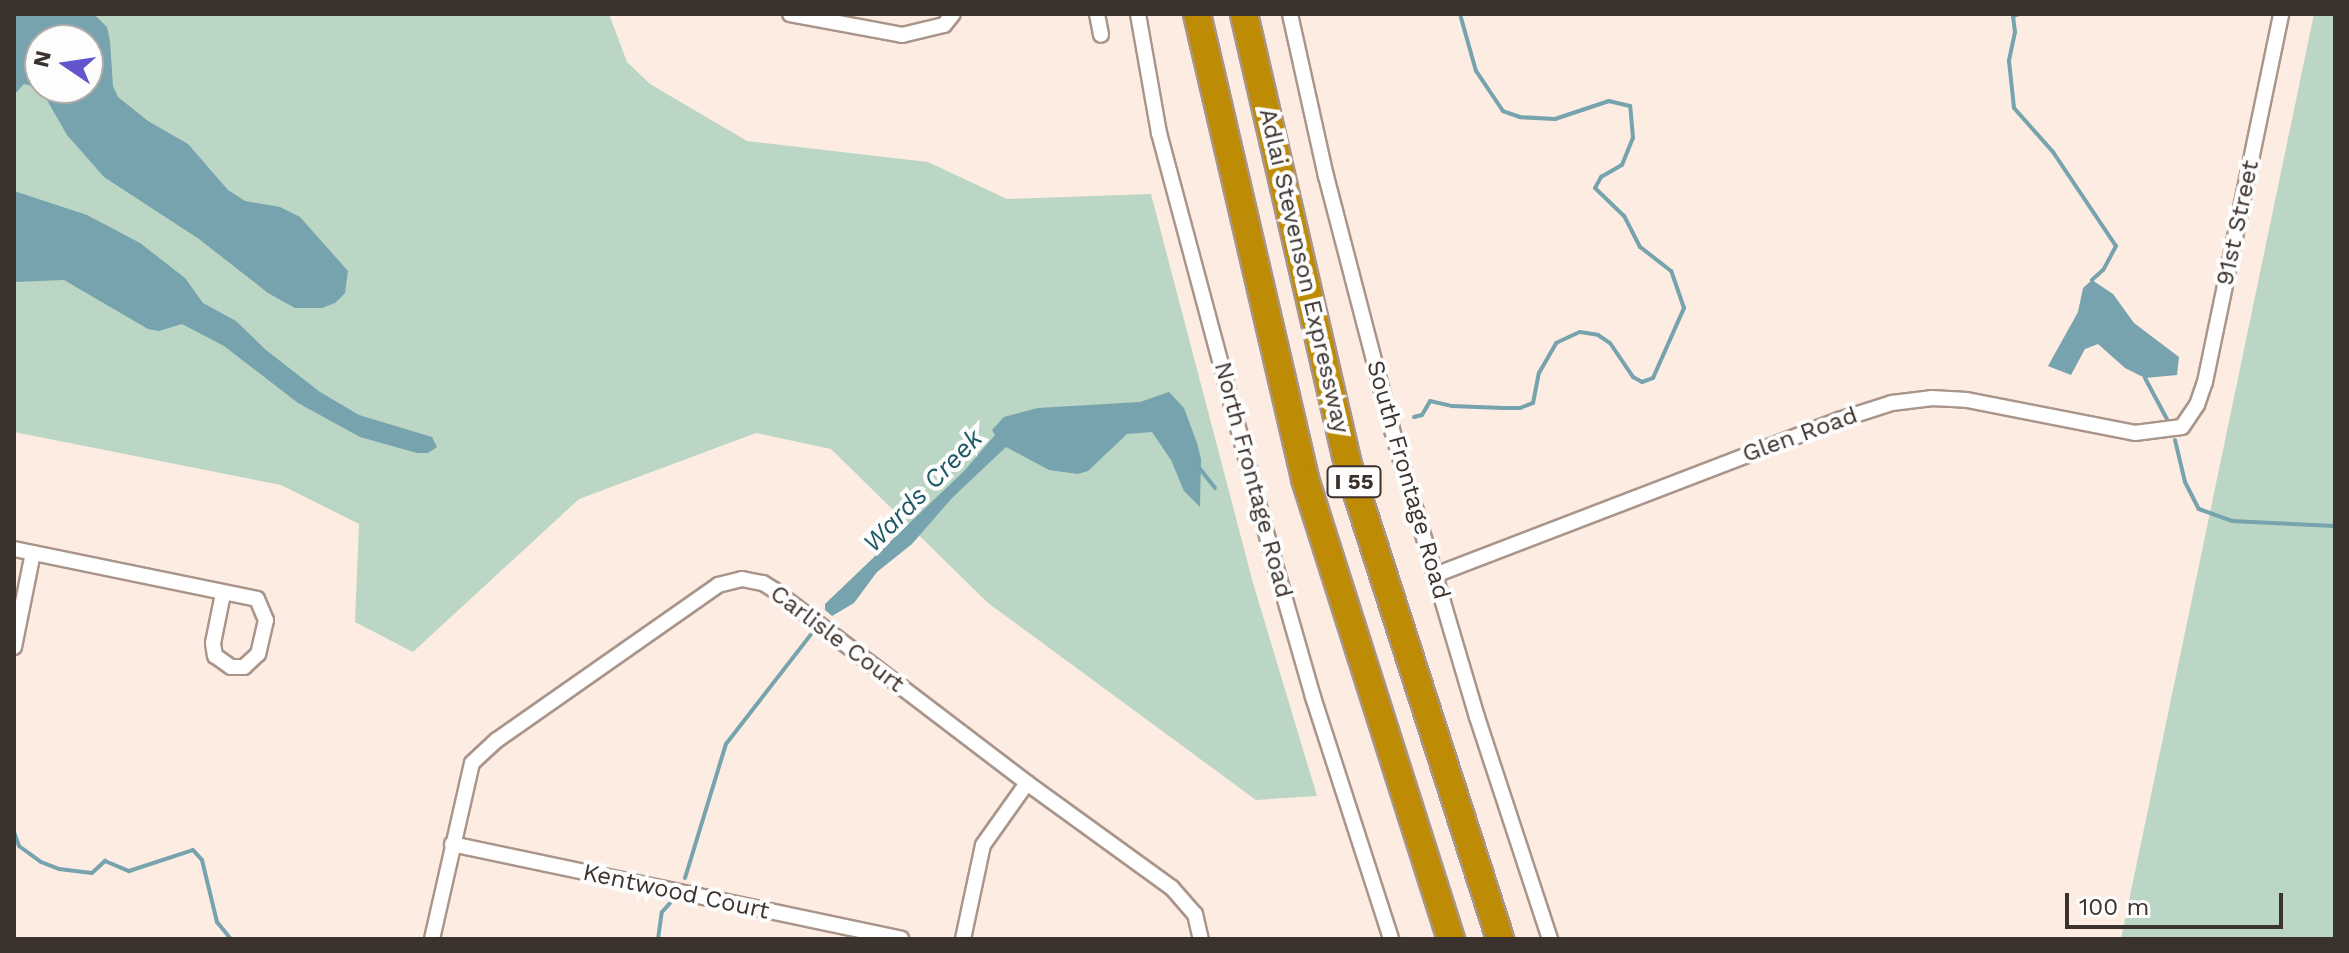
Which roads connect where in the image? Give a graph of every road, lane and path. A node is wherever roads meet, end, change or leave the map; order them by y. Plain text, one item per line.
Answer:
1 (790, 14) edge
2 (953, 14) edge
3 (1097, 14) edge
4 (1138, 14) edge
5 (1197, 14) edge
6 (1244, 14) edge
7 (1290, 14) edge
8 (2281, 14) edge
9 (1101, 35) dead end
10 (2182, 427) joint
11 (14, 549) edge
12 (33, 553) junction
13 (1435, 575) junction
14 (223, 594) junction
15 (14, 647) edge
16 (1027, 783) junction
17 (452, 844) junction
18 (432, 939) edge
19 (901, 939) edge
20 (963, 939) edge
21 (1201, 939) edge
22 (1391, 939) edge
23 (1451, 939) edge
24 (1500, 939) edge
25 (1550, 939) edge

1 - 2 street
3 - 9 street
4 - 22 street, North Frontage Road
5 - 23 highway, Adlai Stevenson Expressway / I 55
6 - 24 highway, Adlai Stevenson Expressway / I 55
7 - 13 street, South Frontage Road
8 - 10 street, 91st Street
10 - 13 street, Glen Road
11 - 12 street
12 - 14 street
12 - 15 street
13 - 25 street, South Frontage Road
14 - 14 street
16 - 17 street, Carlisle Court
16 - 20 street
16 - 21 street, Carlisle Court
17 - 18 street, Carlisle Court
17 - 19 street, Kentwood Court

